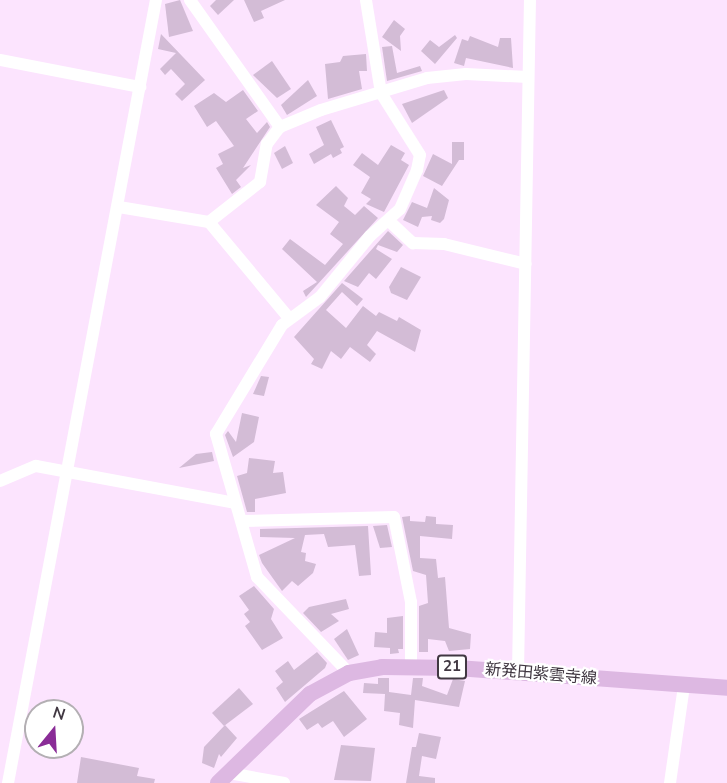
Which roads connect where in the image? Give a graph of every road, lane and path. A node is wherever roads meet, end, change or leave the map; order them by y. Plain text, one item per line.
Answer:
1 (156, 0) edge
2 (189, 0) edge
3 (366, 0) edge
4 (531, 0) edge
5 (0, 60) edge
6 (528, 77) junction
7 (140, 87) junction
8 (381, 93) junction
9 (280, 127) junction
10 (119, 207) junction
11 (389, 221) junction
12 (209, 222) junction
13 (526, 264) junction
14 (289, 318) junction
15 (68, 471) junction
16 (0, 481) edge
17 (235, 503) junction
18 (242, 521) junction
19 (411, 666) junction
20 (519, 672) junction
21 (349, 673) junction
22 (684, 686) junction
23 (727, 688) edge
24 (223, 778) edge
25 (8, 783) edge
26 (284, 783) edge
27 (670, 783) edge

1 - 7 street
2 - 9 street
3 - 8 street
4 - 6 street
5 - 7 street
6 - 8 street
6 - 13 street
7 - 10 street
8 - 9 street
8 - 11 street
9 - 12 street
10 - 12 street
10 - 15 street
11 - 13 street
11 - 14 street
12 - 14 street
13 - 20 street
14 - 17 street
15 - 16 street
15 - 17 street
15 - 25 street
17 - 18 street
18 - 19 street
18 - 21 street
19 - 20 main road, 新発田紫雲寺線 / 21
19 - 21 main road, 新発田紫雲寺線 / 21
20 - 22 main road, 新発田紫雲寺線 / 21
21 - 24 main road, 新発田紫雲寺線 / 21
22 - 23 main road, 新発田紫雲寺線 / 21
22 - 27 street
24 - 26 street

